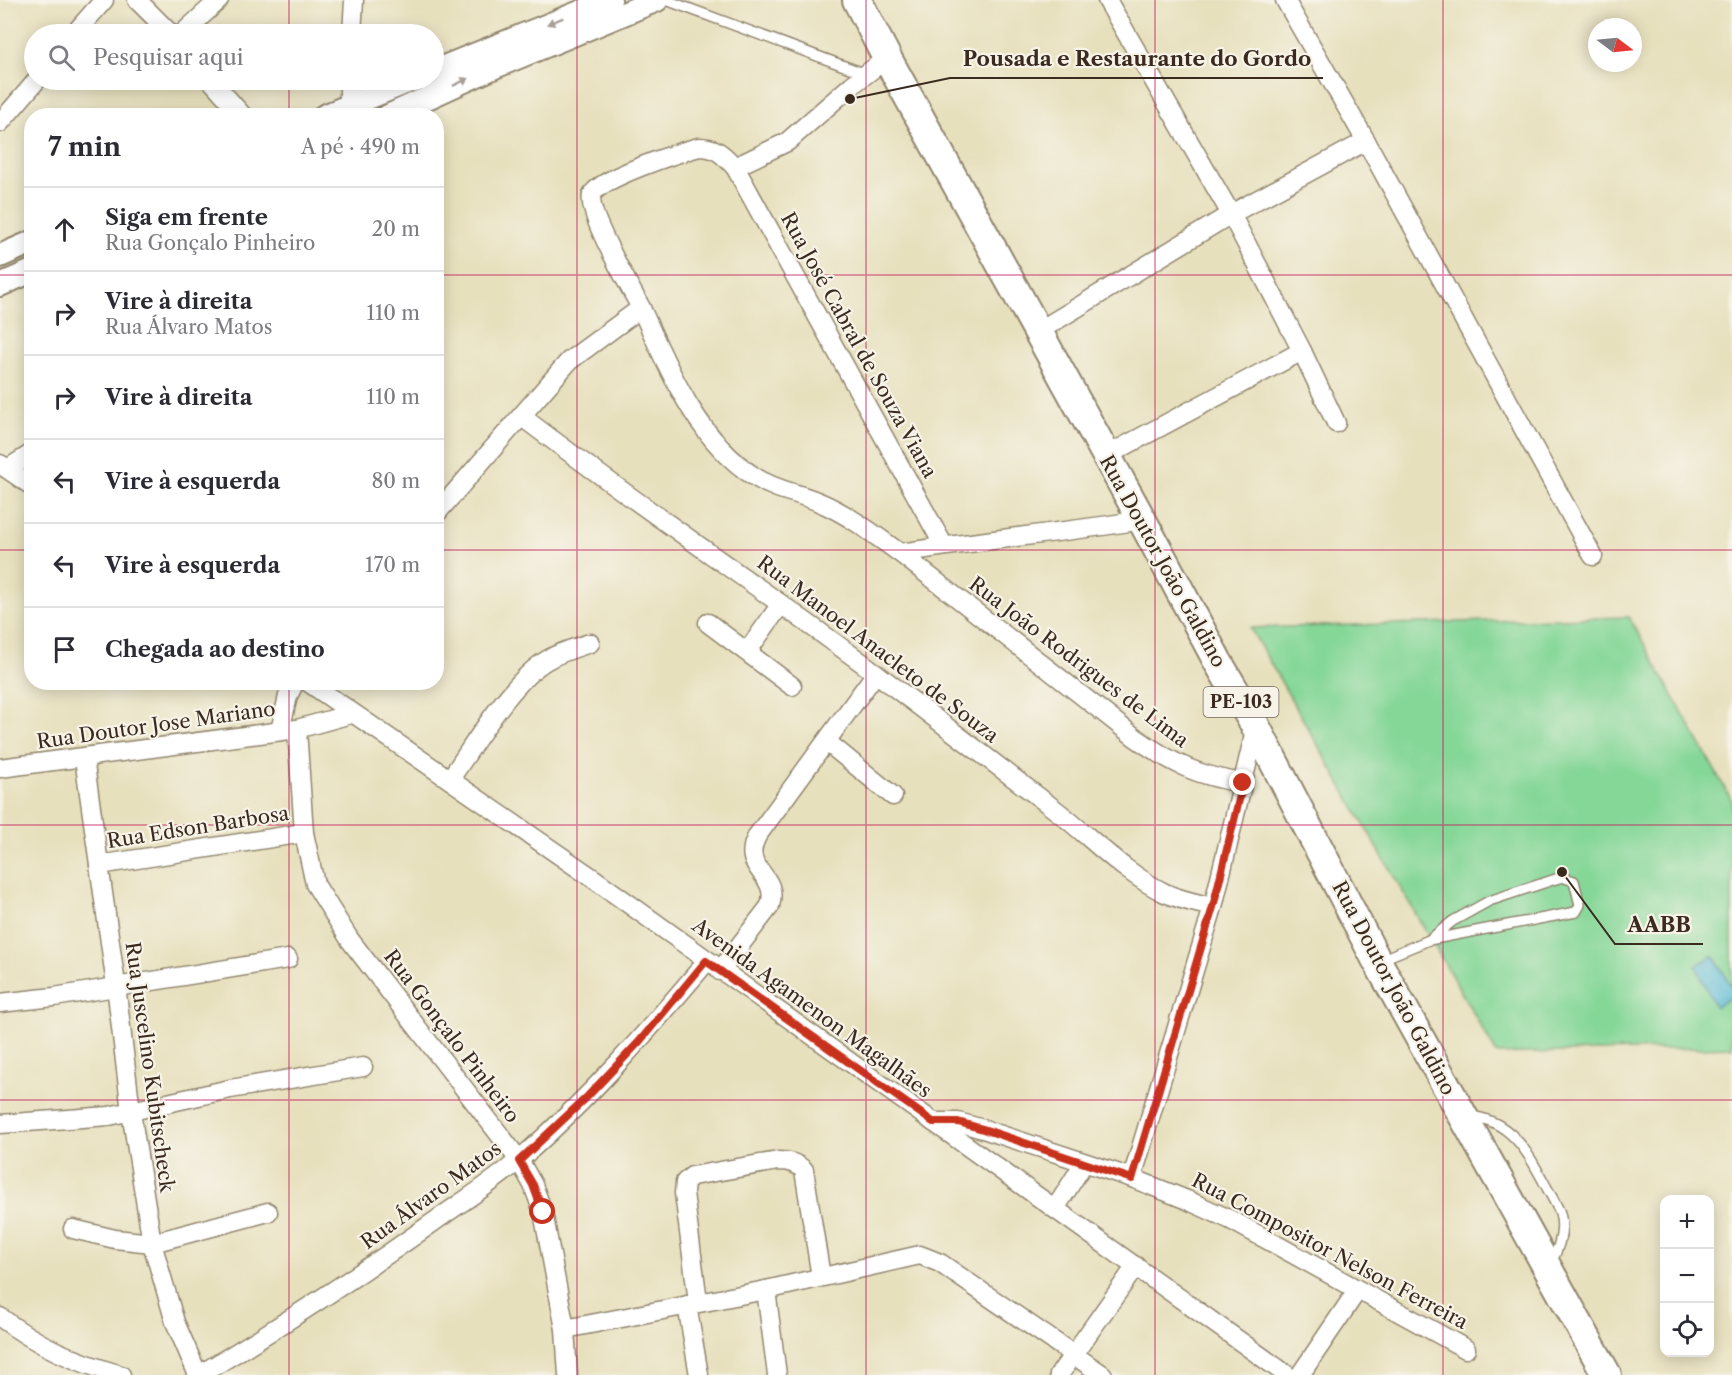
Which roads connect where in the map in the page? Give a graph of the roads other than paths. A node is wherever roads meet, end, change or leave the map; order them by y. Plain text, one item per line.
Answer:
1 (104, 0) edge
2 (137, 0) edge
3 (219, 0) edge
4 (354, 0) edge
5 (610, 0) edge
6 (666, 0) edge
7 (839, 0) edge
8 (857, 0) edge
9 (1107, 0) edge
10 (1286, 0) edge
11 (645, 2) edge
12 (83, 24) edge
13 (161, 24) edge
14 (193, 24) edge
15 (353, 24) edge
16 (873, 30) junction
17 (493, 56) junction
18 (876, 66) junction
19 (444, 68) edge
20 (444, 84) edge
21 (28, 90) edge
22 (220, 90) edge
23 (349, 90) edge
24 (391, 90) edge
25 (434, 90) edge
26 (236, 108) edge
27 (348, 108) edge
28 (354, 108) edge
29 (402, 108) edge
30 (0, 123) edge
31 (1366, 141) junction
32 (735, 167) junction
33 (1231, 214) junction
34 (24, 246) edge
35 (0, 256) edge
36 (24, 274) edge
37 (0, 285) edge
38 (641, 308) junction
39 (1037, 332) junction
40 (1302, 351) junction
41 (521, 416) junction
42 (1336, 423) dead end
43 (1107, 456) junction
44 (24, 457) edge
45 (4, 467) edge
46 (24, 481) edge
47 (444, 505) edge
48 (1142, 520) junction
49 (944, 546) junction
50 (900, 553) junction
51 (1593, 556) dead end
52 (781, 604) junction
53 (708, 623) dead end
54 (590, 643) dead end
55 (747, 652) junction
56 (876, 674) junction
57 (792, 686) dead end
58 (291, 690) edge
59 (319, 690) edge
60 (351, 714) junction
61 (1256, 727) junction
62 (288, 730) junction
63 (827, 742) junction
64 (84, 758) junction
65 (0, 768) edge
66 (450, 779) junction
67 (1243, 783) junction
68 (893, 796) dead end
69 (304, 833) junction
70 (99, 865) junction
71 (1213, 907) junction
72 (1429, 940) junction
73 (288, 959) dead end
74 (1377, 961) junction
75 (713, 966) junction
76 (116, 985) junction
77 (0, 1003) edge
78 (363, 1067) dead end
79 (131, 1112) junction
80 (1463, 1115) junction
81 (933, 1122) junction
82 (0, 1124) edge
83 (519, 1161) junction
84 (1084, 1163) junction
85 (1132, 1179) junction
86 (1055, 1209) junction
87 (268, 1212) dead end
88 (73, 1229) dead end
89 (152, 1244) junction
90 (1136, 1266) junction
91 (1548, 1268) junction
92 (821, 1277) junction
93 (766, 1290) junction
94 (1357, 1291) junction
95 (692, 1303) junction
96 (0, 1317) edge
97 (565, 1329) junction
98 (1466, 1349) dead end
99 (1074, 1353) junction
100 (122, 1375) edge
101 (198, 1375) edge
102 (568, 1375) edge
103 (699, 1375) edge
104 (777, 1375) edge
105 (1059, 1375) edge
106 (1103, 1375) edge
107 (1287, 1375) edge
108 (1300, 1375) edge
109 (1607, 1375) edge

1 - 12 street
2 - 13 street
3 - 14 street
4 - 15 street
5 -> 17 street
6 - 18 lane
7 - 16 main road
8 - 16 main road, Rua Doutor João Galdino / PE-103
9 - 33 street
10 - 31 street
11 - 17 street
16 - 18 main road, Rua Doutor João Galdino / PE-103
17 - 19 street
20 -> 17 street
18 - 32 street
18 - 39 main road, Rua Doutor João Galdino / PE-103
21 - 30 street
22 - 26 street
23 - 27 street
24 - 28 street
29 -> 25 street
31 - 33 street
31 - 51 street
32 - 38 street, Rua João Rodrigues de Lima
32 - 49 street, Rua José Cabral de Souza Viana
33 - 39 street
33 - 40 street
34 - 35 street
36 - 37 street
38 - 41 street
38 - 50 street, Rua João Rodrigues de Lima
39 - 43 main road, Rua Doutor João Galdino / PE-103
40 - 42 street
40 - 43 street
41 - 47 street
41 - 52 street, Rua Manoel Anacleto de Souza
43 - 48 main road, Rua Doutor João Galdino / PE-103
44 - 45 street
45 - 46 street
48 - 49 street
48 - 61 main road, Rua Doutor João Galdino / PE-103
49 - 50 street
50 - 67 street, Rua João Rodrigues de Lima
52 - 55 street
52 - 56 street, Rua Manoel Anacleto de Souza
53 - 55 street
54 - 66 street
55 - 57 street
56 - 63 street
56 - 71 street, Rua Manoel Anacleto de Souza
58 - 62 street, Rua Gonçalo Pinheiro
59 - 60 street, Avenida Agamenon Magalhães
60 - 62 street, Rua Doutor Jose Mariano
60 - 66 street, Avenida Agamenon Magalhães
61 - 67 street
61 - 74 main road, Rua Doutor João Galdino / PE-103
62 - 64 street, Rua Doutor Jose Mariano
62 - 69 street, Rua Gonçalo Pinheiro
63 - 68 street
63 - 75 street, Rua Álvaro Matos
64 - 65 street, Rua Doutor Jose Mariano
64 - 70 street, Rua Juscelino Kubitscheck
66 - 75 street, Avenida Agamenon Magalhães
67 - 71 street
69 - 70 street, Rua Edson Barbosa
69 - 83 street, Rua Gonçalo Pinheiro
70 - 76 street, Rua Juscelino Kubitscheck
71 - 85 street
72 - 72 lane
72 - 74 lane
73 - 76 street
74 - 80 main road, Rua Doutor João Galdino / PE-103
75 - 81 street, Avenida Agamenon Magalhães
75 - 83 street, Rua Álvaro Matos
76 - 77 street
76 - 79 street, Rua Juscelino Kubitscheck
78 - 79 street
79 - 82 street
79 - 89 street, Rua Juscelino Kubitscheck
80 - 91 main road, Rua Doutor João Galdino / PE-103
80 - 91 lane
81 - 84 street, Rua Compositor Nelson Ferreira
81 - 86 street, Avenida Agamenon Magalhães
83 - 97 street, Rua Gonçalo Pinheiro
83 - 101 street, Rua Álvaro Matos
84 - 85 street, Rua Compositor Nelson Ferreira
84 - 86 street
85 - 94 street, Rua Compositor Nelson Ferreira
86 - 90 street, Avenida Agamenon Magalhães
87 - 89 street
88 - 89 street
89 - 101 street, Rua Juscelino Kubitscheck
90 - 99 street
90 - 107 street, Avenida Agamenon Magalhães
91 - 109 main road, Rua Doutor João Galdino / PE-103
92 - 93 street
92 - 95 street
92 - 99 street
93 - 95 street
93 - 104 street
94 - 98 street, Rua Compositor Nelson Ferreira
94 - 108 street
95 - 97 street
95 - 103 street
96 - 100 street
97 - 102 street, Rua Gonçalo Pinheiro
99 - 105 street
99 - 106 street

